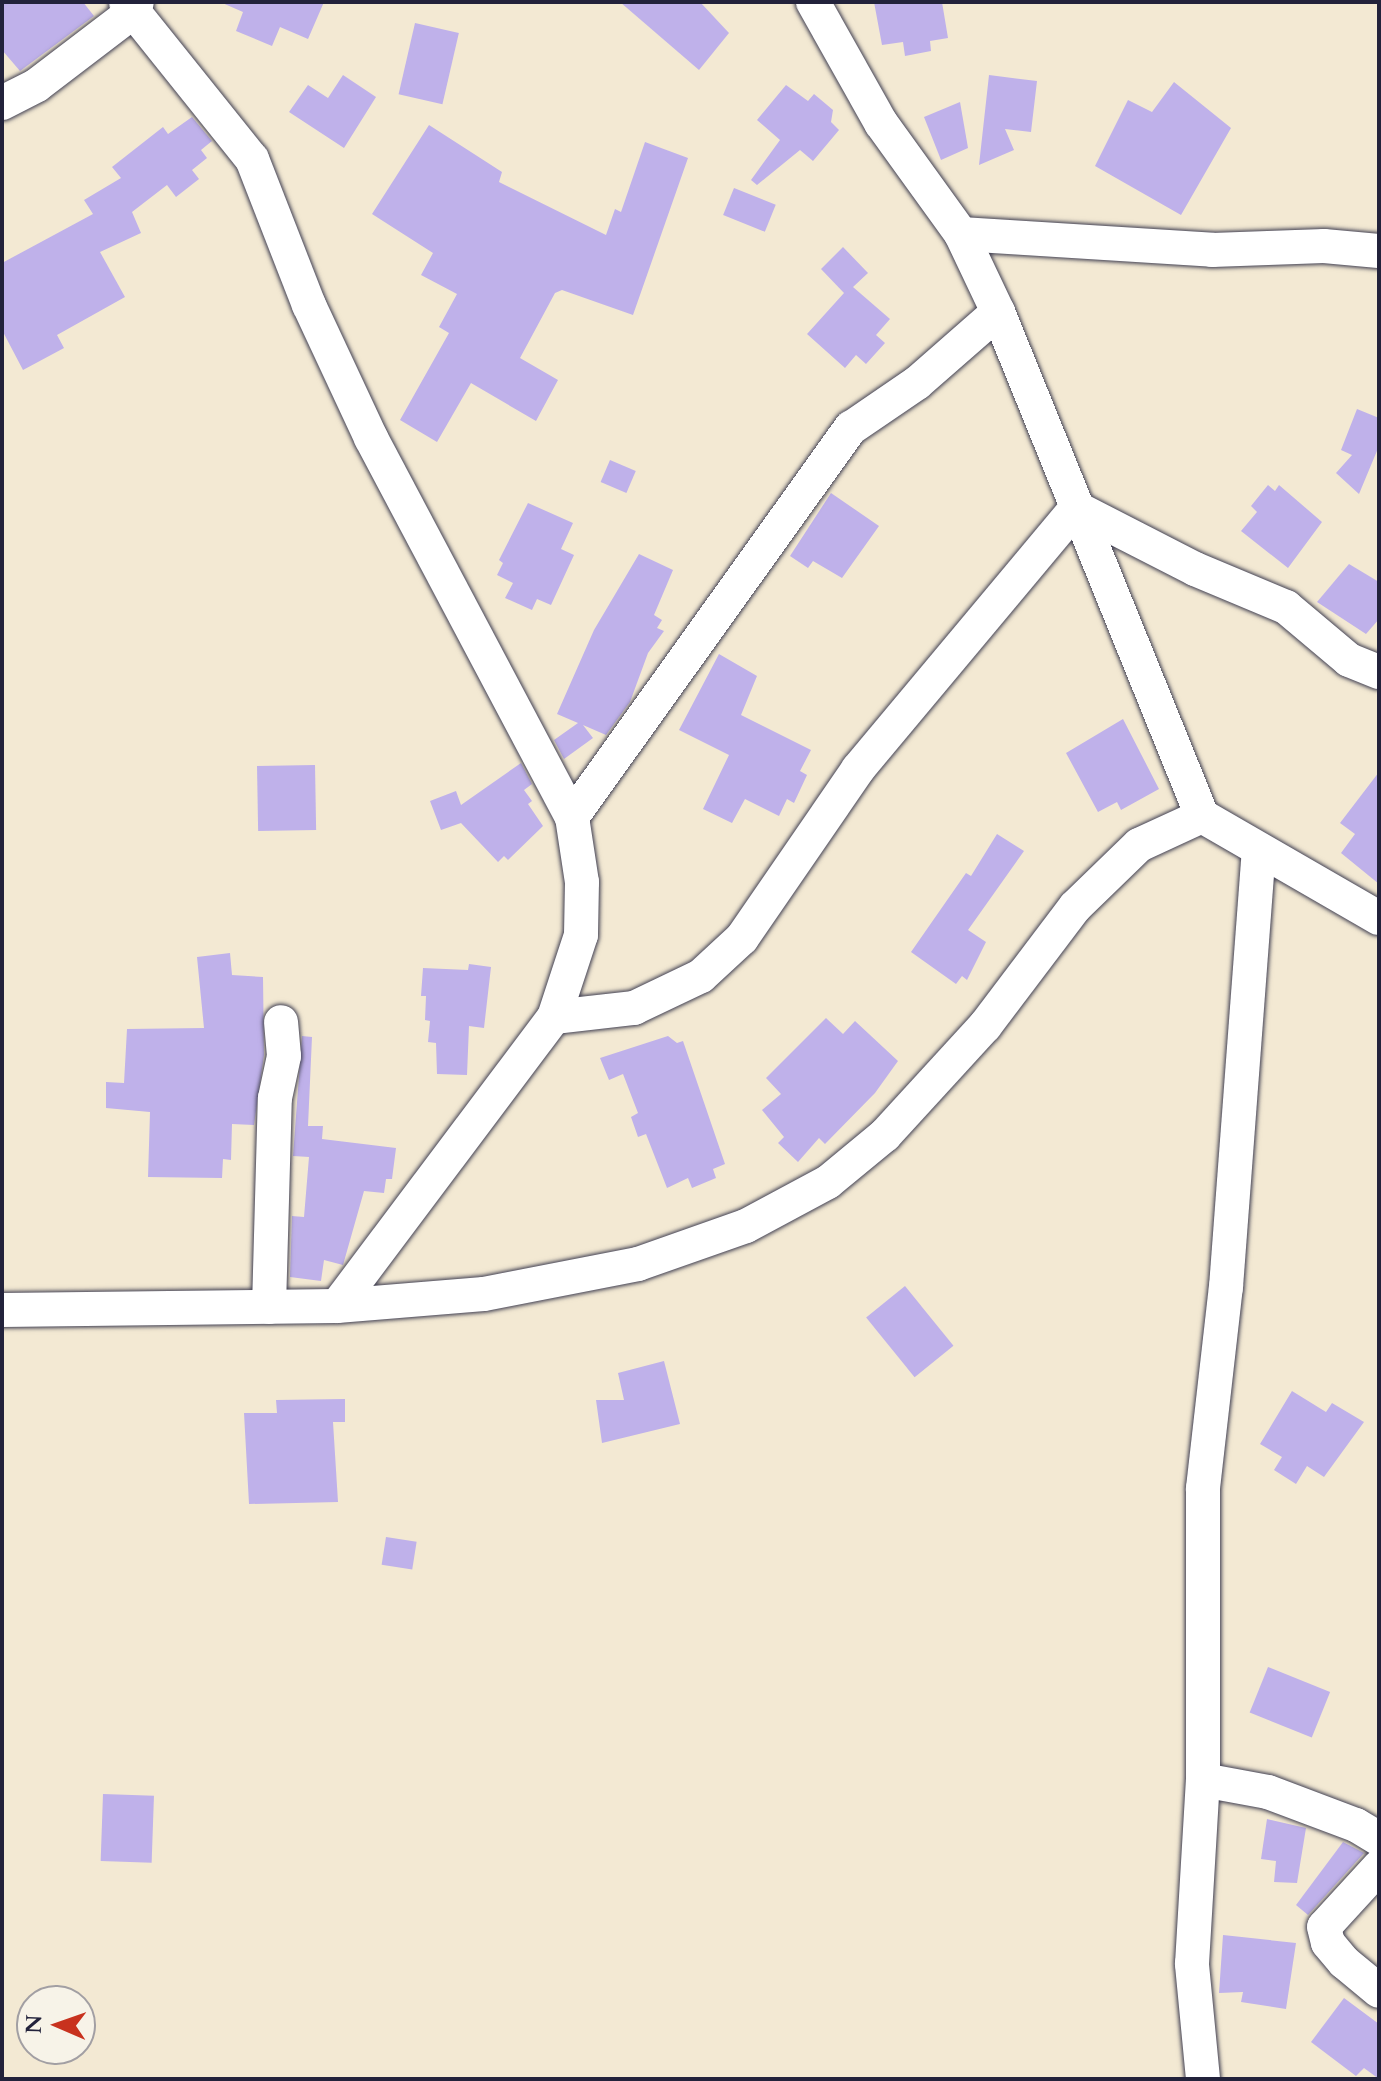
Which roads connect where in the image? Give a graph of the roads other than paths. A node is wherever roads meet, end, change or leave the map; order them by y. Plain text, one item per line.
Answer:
1 (813, 2) edge
2 (132, 5) edge
3 (2, 103) edge
4 (961, 234) junction
5 (1379, 251) edge
6 (998, 312) junction
7 (1076, 508) junction
8 (1379, 672) edge
9 (1202, 816) junction
10 (572, 817) junction
11 (1259, 851) junction
12 (1379, 918) edge
13 (554, 1017) junction
14 (281, 1022) dead end
15 (337, 1306) junction
16 (269, 1307) junction
17 (2, 1310) edge
18 (1203, 1780) junction
19 (1379, 1839) edge
20 (1379, 1867) edge
21 (1379, 1991) edge
22 (1203, 2079) edge

1 - 4 street
2 - 3 street
2 - 10 street
4 - 5 street
4 - 6 street
6 - 7 street
6 - 10 street
7 - 8 street
7 - 9 street
7 - 13 street
9 - 11 street
9 - 15 street
10 - 13 street
11 - 12 street
11 - 18 street
13 - 15 street
14 - 16 street
15 - 16 street
16 - 17 street
18 - 19 street
18 - 22 street
20 - 21 street

